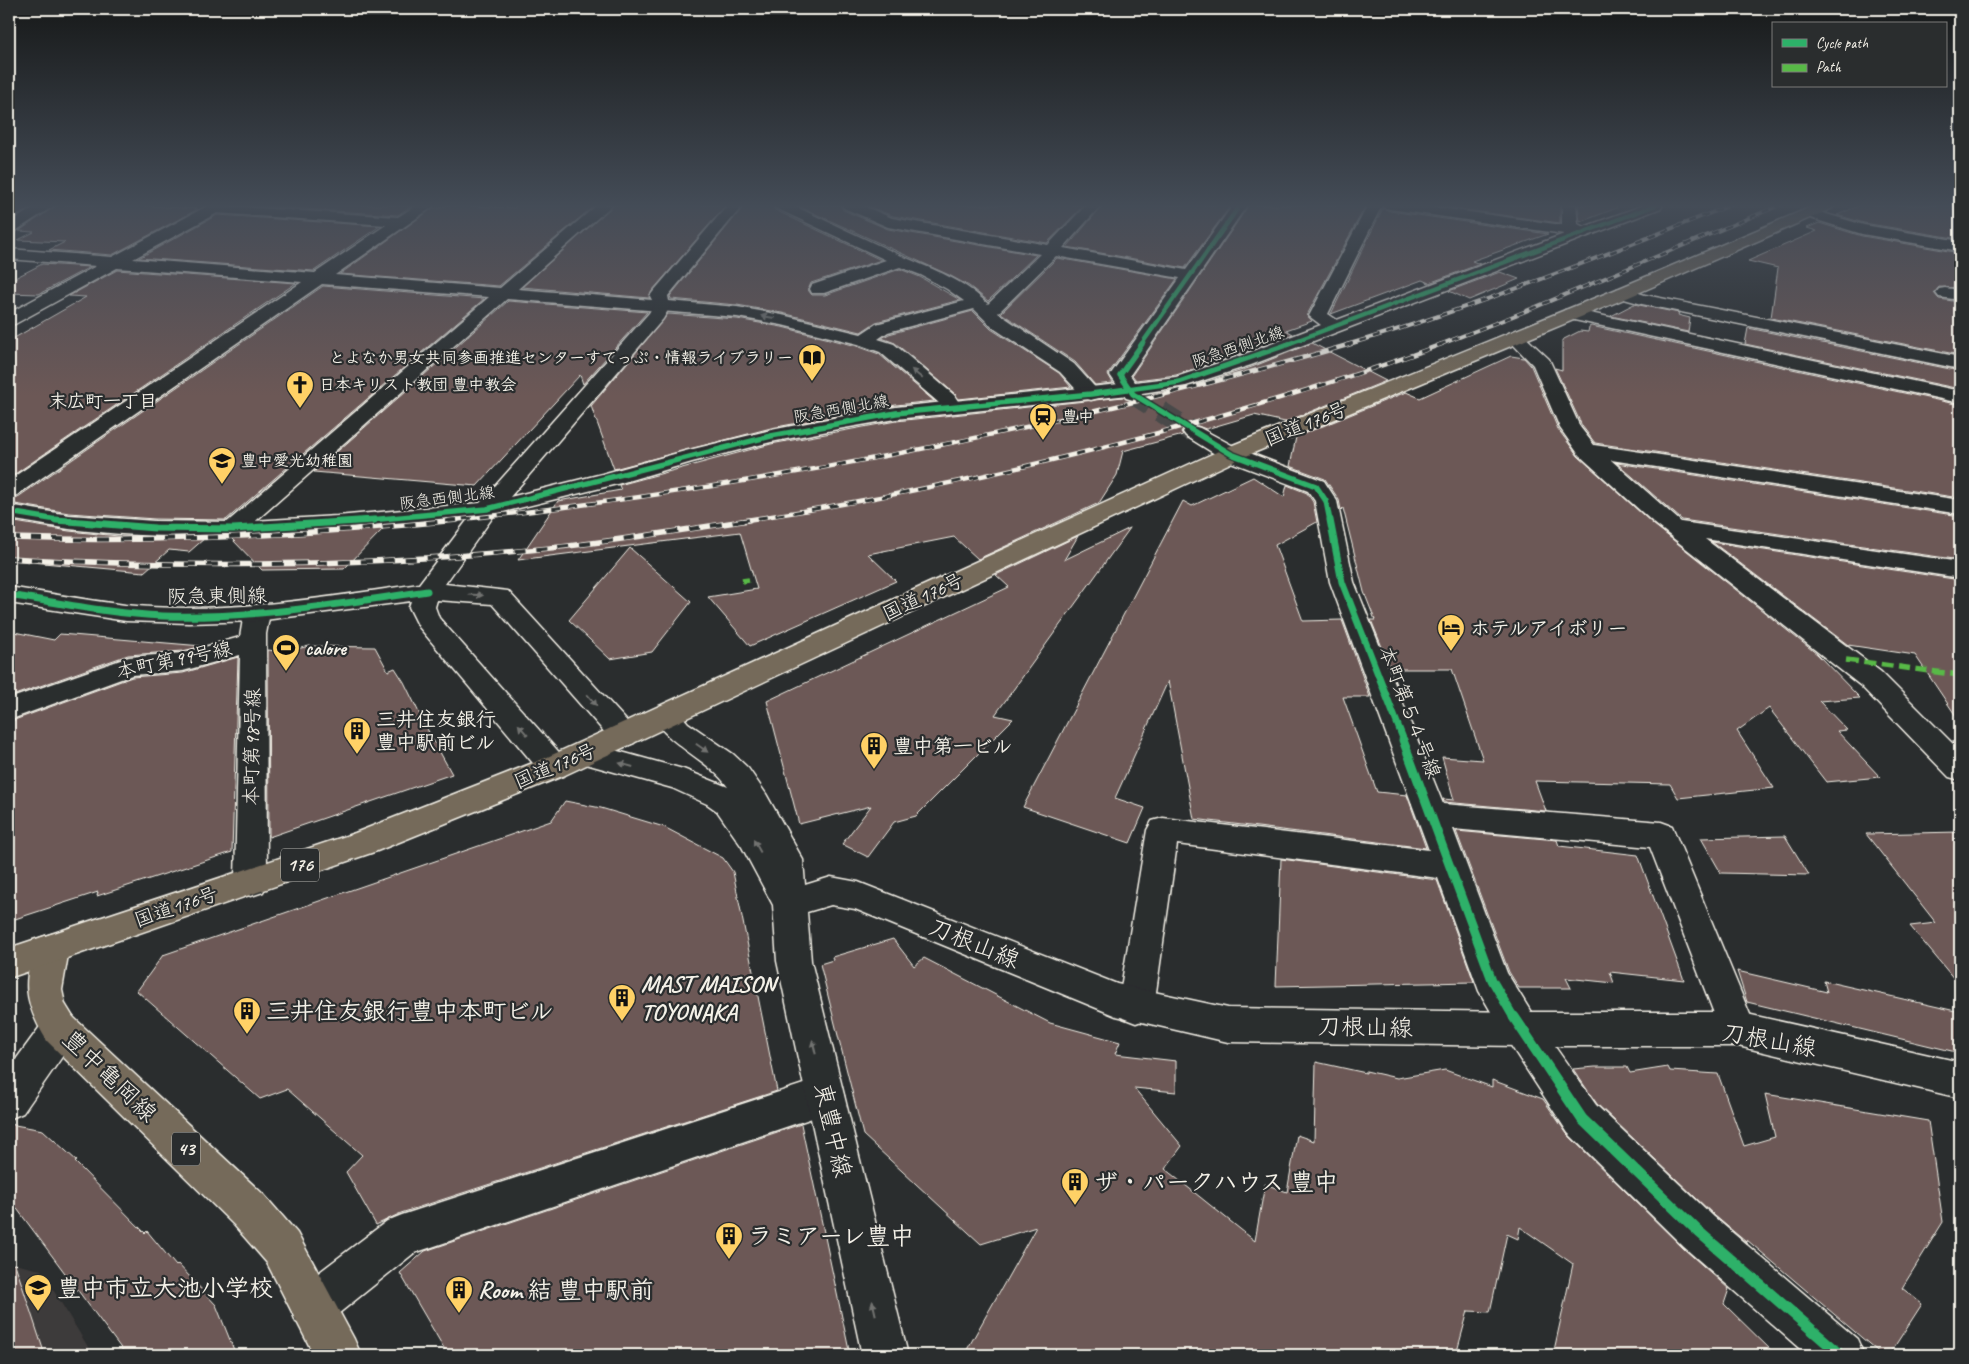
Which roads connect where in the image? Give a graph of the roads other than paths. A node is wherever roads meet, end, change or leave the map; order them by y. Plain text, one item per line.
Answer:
1 (102, 269) edge
2 (199, 269) edge
3 (333, 269) edge
4 (530, 269) edge
5 (682, 269) edge
6 (878, 269) edge
7 (923, 269) edge
8 (1031, 269) edge
9 (1151, 269) edge
10 (1194, 269) edge
11 (1342, 269) edge
12 (1485, 269) edge
13 (1680, 269) edge
14 (1189, 275) junction
15 (319, 278) junction
16 (818, 289) dead end
17 (502, 293) junction
18 (1623, 293) junction
19 (662, 305) junction
20 (983, 308) junction
21 (1571, 314) junction
22 (9, 320) edge
23 (1334, 326) junction
24 (1515, 337) junction
25 (864, 340) junction
26 (1960, 363) edge
27 (1131, 392) junction
28 (1091, 394) junction
29 (1960, 397) edge
30 (952, 407) junction
31 (1193, 432) tunnel mouth
32 (1588, 450) junction
33 (1231, 454) junction
34 (9, 490) edge
35 (1960, 507) edge
36 (487, 508) junction
37 (9, 512) edge
38 (1676, 528) junction
39 (234, 529) junction
40 (1960, 570) edge
41 (427, 591) junction
42 (9, 595) edge
43 (257, 613) junction
44 (254, 642) junction
45 (9, 710) edge
46 (666, 716) junction
47 (624, 736) junction
48 (585, 753) junction
49 (554, 767) junction
50 (1960, 769) edge
51 (1432, 815) junction
52 (1451, 866) junction
53 (251, 882) junction
54 (790, 904) junction
55 (52, 949) junction
56 (9, 963) edge
57 (1136, 1006) junction
58 (60, 1029) junction
59 (1521, 1029) junction
60 (1738, 1029) junction
61 (1960, 1080) edge
62 (825, 1096) junction
63 (9, 1100) edge
64 (312, 1306) junction
65 (338, 1355) edge
66 (885, 1355) edge
67 (1841, 1355) edge

1 - 22 street
2 - 15 street
3 - 15 street
4 - 17 street
5 - 19 street
6 - 16 street
7 - 20 street
8 - 20 street
9 - 14 street
10 - 14 street
11 - 23 street
12 - 23 street, 阪急西側北線
13 - 18 main road, 国道176号 / 176
14 - 27 street
15 - 17 street
15 - 34 street
17 - 19 street
17 - 39 street
18 - 21 main road, 国道176号 / 176
18 - 26 street
25 -> 19 street
19 - 36 street
20 - 25 street
20 - 28 street
21 - 24 main road, 国道176号 / 176
21 - 29 street
23 - 27 street, 阪急西側北線
24 - 32 street
24 - 33 main road, 国道176号 / 176
30 -> 25 street
27 - 28 street, 阪急西側北線
28 - 30 street, 阪急西側北線
30 - 36 street, 阪急西側北線
31 - 33 street, 本町第５４号線
32 - 35 street
32 - 38 street
33 - 46 main road, 国道176号 / 176
33 - 51 street, 本町第５４号線
36 - 39 street, 阪急西側北線
36 - 41 street
37 - 39 street, 阪急西側北線
38 - 40 street
38 - 50 street
41 - 43 street, 阪急東側線
41 -> 47 street, 阪急東側線
49 -> 41 street
42 - 43 street, 阪急東側線
43 - 44 street, 本町第98号線
44 - 45 street, 本町第99号線
44 - 53 street, 本町第98号線
46 - 47 main road, 国道176号 / 176
46 -> 54 street, 東豊中線
47 - 48 main road, 国道176号 / 176
48 - 49 main road, 国道176号 / 176
54 -> 48 street, 東豊中線
49 - 53 main road, 国道176号 / 176
51 - 52 street, 本町第５４号線
51 - 60 street
52 - 57 street
52 - 59 street, 本町第５４号線
53 - 55 main road, 国道176号 / 176
54 - 57 street, 刀根山線
62 -> 54 street, 東豊中線
55 - 56 main road, 国道176号 / 176
55 - 58 main road, 豊中亀岡線 / 43
57 - 59 street, 刀根山線
58 - 63 street
58 - 64 main road, 豊中亀岡線 / 43
59 - 60 street, 刀根山線
59 - 67 street, 本町第５４号線
60 - 61 street, 刀根山線
62 - 64 street
66 -> 62 street, 東豊中線
64 - 65 main road, 豊中亀岡線 / 43

